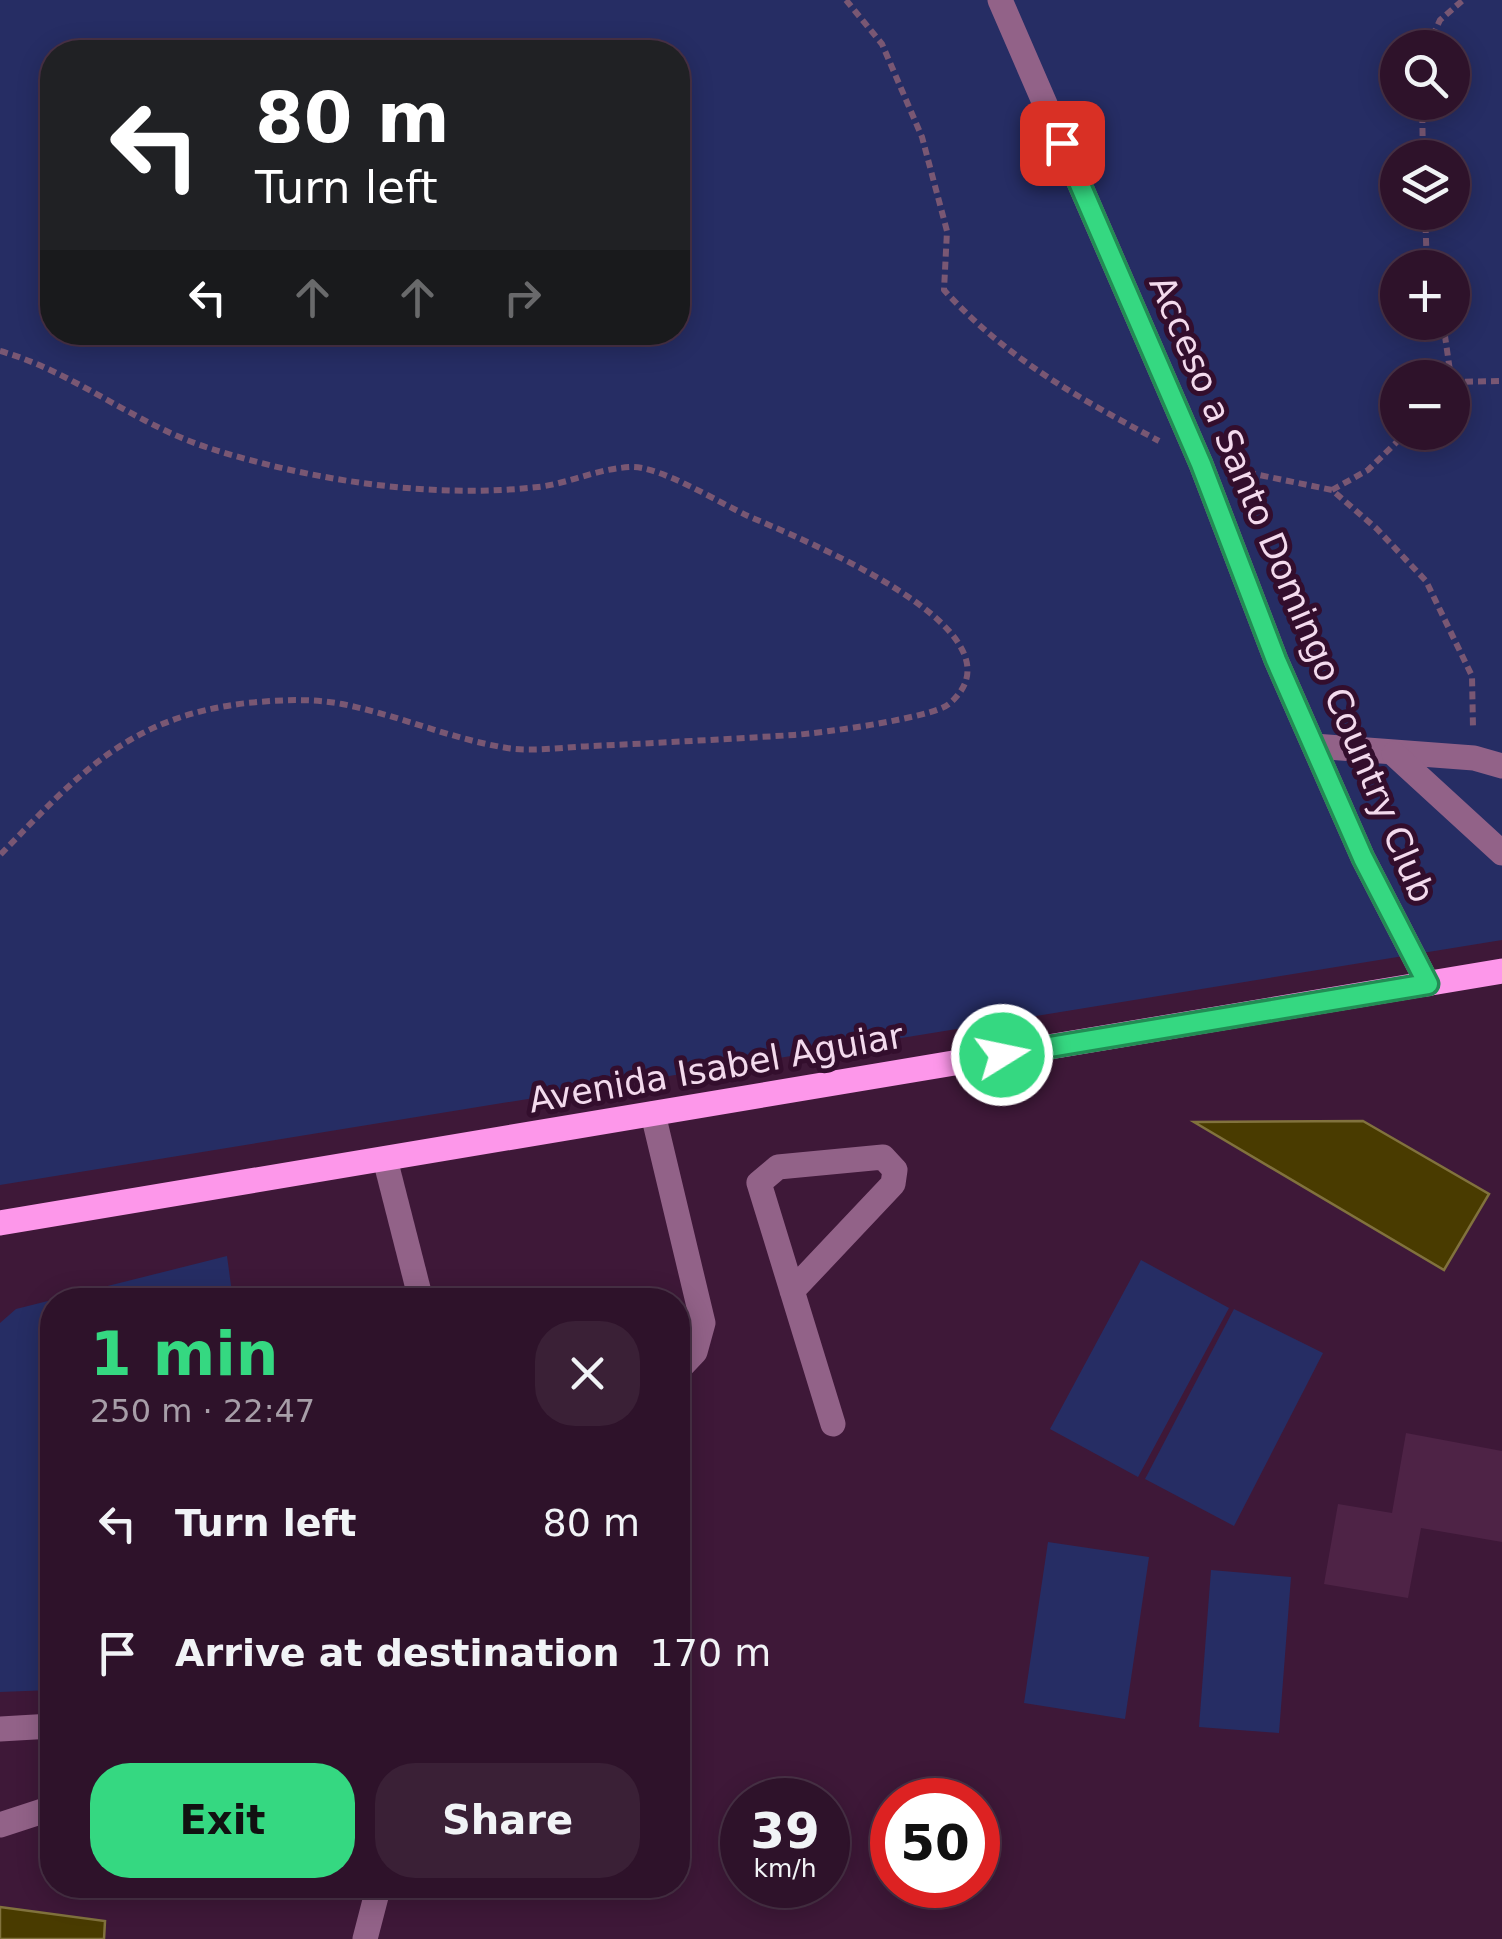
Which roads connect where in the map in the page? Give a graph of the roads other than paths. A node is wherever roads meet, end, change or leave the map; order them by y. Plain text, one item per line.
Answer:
1 (1000, 0) edge
2 (1314, 746) junction
3 (1394, 754) junction
4 (1502, 766) edge
5 (1502, 853) edge
6 (1502, 971) edge
7 (1428, 984) junction
8 (653, 1114) junction
9 (384, 1159) junction
10 (0, 1224) edge
11 (418, 1288) edge
12 (792, 1291) junction
13 (690, 1357) edge
14 (833, 1424) dead end
15 (40, 1727) edge
16 (0, 1729) edge
17 (40, 1812) edge
18 (0, 1825) edge
19 (375, 1898) edge
20 (364, 1939) edge

1 - 2 lane, Acceso a Santo Domingo Country Club
2 - 3 lane
2 - 7 lane, Acceso a Santo Domingo Country Club
3 - 4 lane
3 - 5 lane
6 - 7 main road, Avenida Isabel Aguiar
7 - 8 main road, Avenida Isabel Aguiar
8 - 9 main road, Avenida Isabel Aguiar
8 - 13 lane
9 - 10 main road, Avenida Isabel Aguiar
9 - 11 lane
12 - 12 lane
12 - 14 lane
15 - 16 lane
17 - 18 lane
19 - 20 lane

